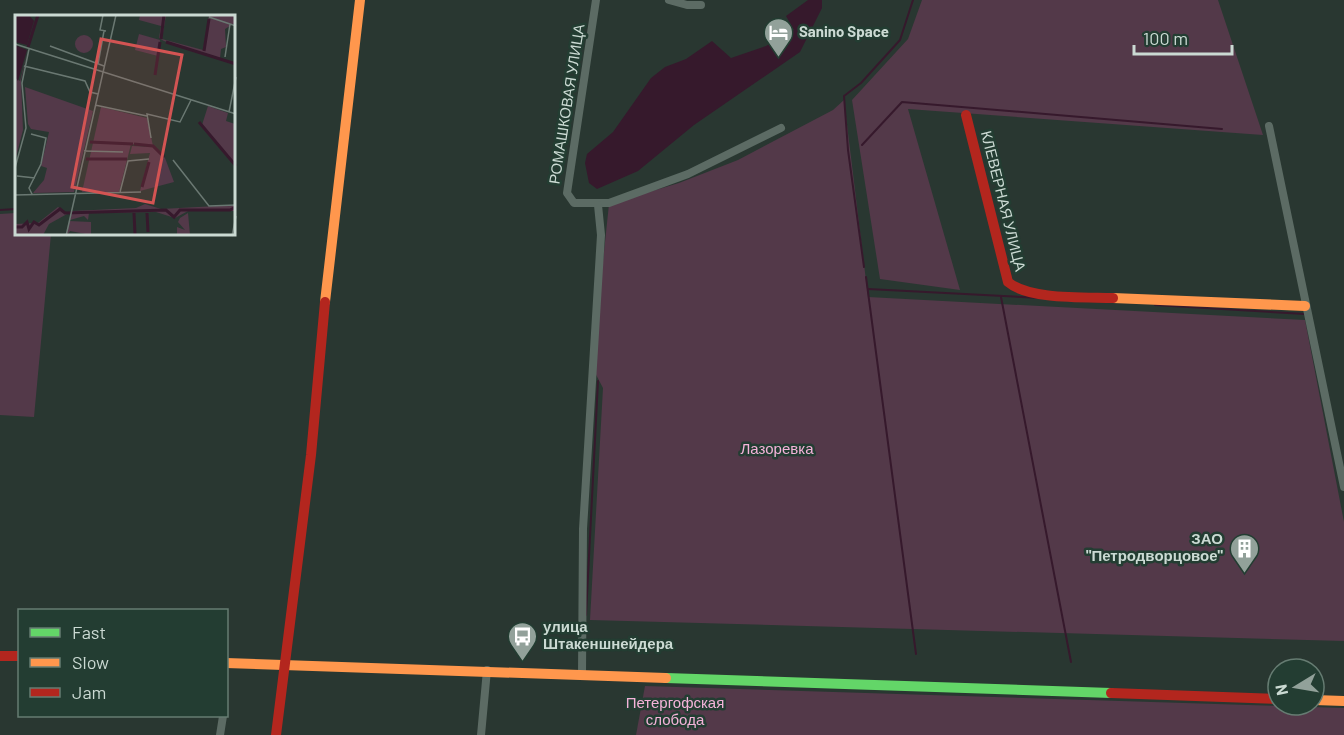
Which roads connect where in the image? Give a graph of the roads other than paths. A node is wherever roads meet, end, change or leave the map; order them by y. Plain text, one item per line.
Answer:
1 (360, 0) edge
2 (596, 0) edge
3 (669, 0) edge
4 (701, 5) dead end
5 (966, 115) dead end
6 (1269, 126) dead end
7 (781, 128) dead end
8 (598, 205) junction
9 (1305, 306) junction
10 (1344, 488) edge
11 (0, 656) edge
12 (18, 656) edge
13 (228, 663) edge
14 (284, 665) junction
15 (487, 670) junction
16 (582, 674) junction
17 (1266, 699) edge
18 (1326, 700) edge
19 (1344, 701) edge
20 (223, 717) edge
21 (220, 735) edge
22 (276, 735) edge
23 (481, 735) edge

1 - 14 street
2 - 8 street, РОМАШКОВАЯ УЛИЦА
3 - 4 street
5 - 9 street, КЛЕВЕРНАЯ УЛИЦА
6 - 9 street
7 - 8 street
8 - 16 street
9 - 10 street
11 - 12 street
13 - 14 street
14 - 15 street
14 - 22 street
15 - 16 street
15 - 23 street
16 - 17 street
18 - 19 street
20 - 21 street

